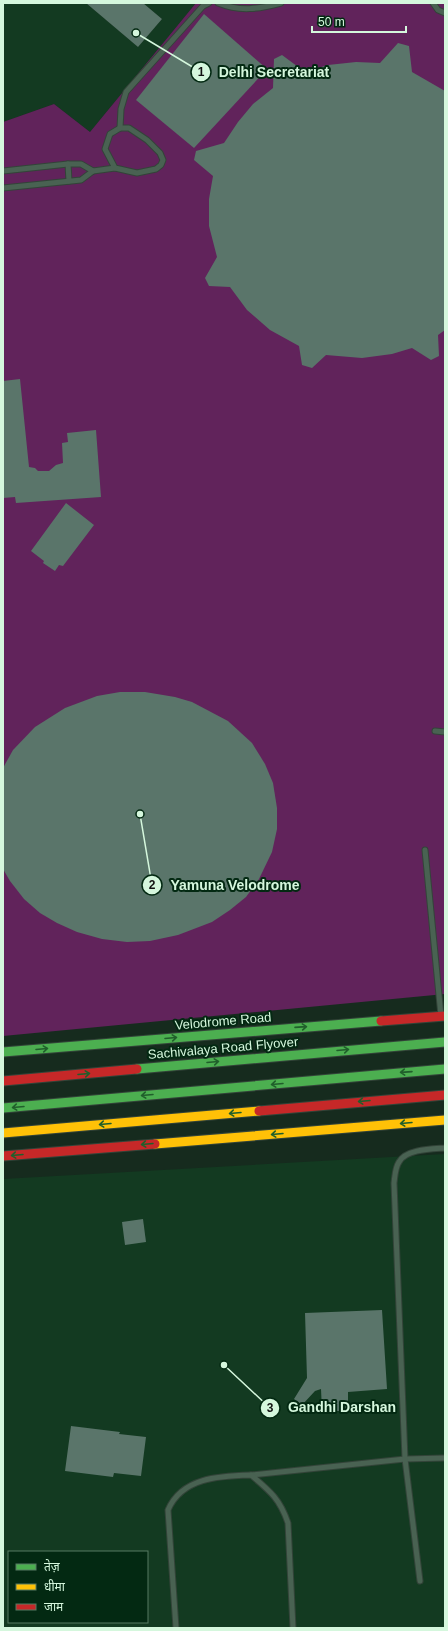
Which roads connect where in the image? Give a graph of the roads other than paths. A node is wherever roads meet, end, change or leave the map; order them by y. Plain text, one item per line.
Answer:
1 (209, 3) edge
2 (218, 3) edge
3 (281, 3) edge
4 (434, 3) edge
5 (445, 13) edge
6 (120, 128) junction
7 (68, 164) junction
8 (115, 168) junction
9 (3, 171) edge
10 (94, 171) junction
11 (69, 181) junction
12 (3, 188) edge
13 (435, 731) dead end
14 (445, 732) edge
15 (425, 850) dead end
16 (443, 1016) edge
17 (445, 1042) edge
18 (3, 1052) edge
19 (445, 1070) edge
20 (3, 1081) edge
21 (445, 1094) edge
22 (3, 1108) edge
23 (445, 1120) edge
24 (3, 1133) edge
25 (445, 1148) edge
26 (3, 1156) edge
27 (445, 1458) edge
28 (405, 1459) junction
29 (251, 1475) junction
30 (420, 1581) dead end
31 (176, 1628) edge
32 (293, 1628) edge

1 - 6 lane
2 - 3 lane
4 - 5 lane
6 - 8 lane
6 - 8 lane
7 - 9 lane
7 - 10 lane
7 - 11 lane
8 - 10 lane
10 - 11 lane
11 - 12 lane
13 - 14 lane
15 - 16 lane
18 -> 16 main road, Velodrome Road
20 -> 17 main road, Sachivalaya Road Flyover
19 -> 22 main road
21 -> 24 main road
23 -> 26 main road
25 - 28 lane
27 - 28 lane
28 - 29 lane
28 - 30 lane
29 - 31 lane
29 - 32 lane

